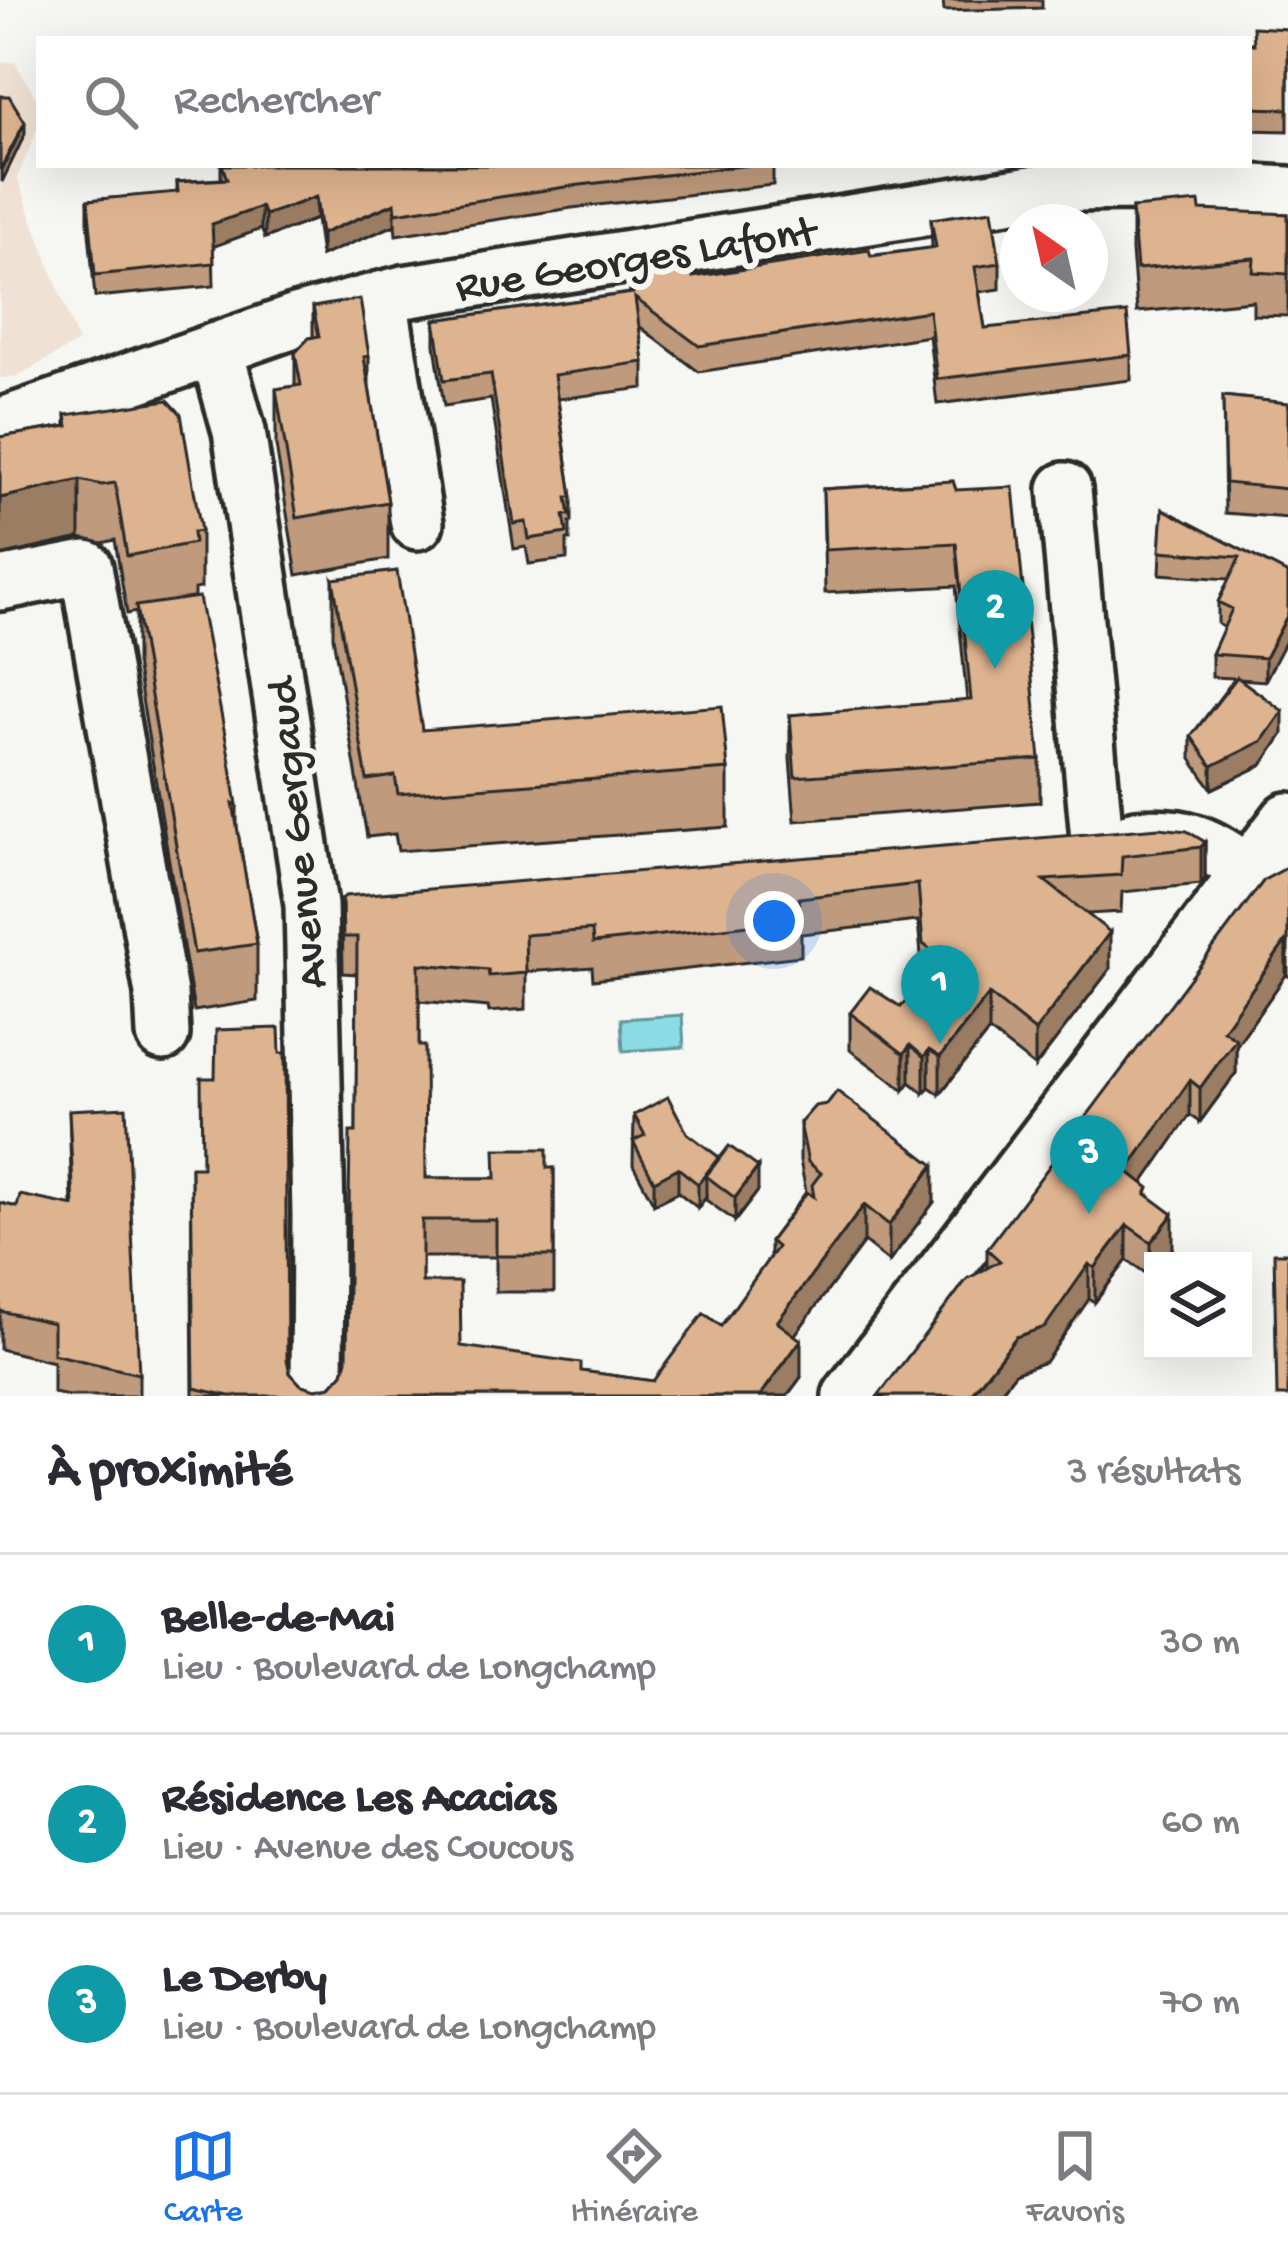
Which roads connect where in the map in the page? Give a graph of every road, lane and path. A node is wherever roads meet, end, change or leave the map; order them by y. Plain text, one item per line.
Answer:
1 (1288, 193) edge
2 (381, 298) junction
3 (216, 349) junction
4 (0, 425) edge
5 (1066, 490) dead end
6 (417, 523) dead end
7 (0, 584) edge
8 (1288, 819) edge
9 (1246, 870) junction
10 (163, 1034) dead end
11 (317, 1396) edge
12 (849, 1396) edge

1 - 2 street, Rue Georges Lafont
2 - 3 street, Rue Georges Lafont
2 - 6 street
3 - 4 street, Rue Georges Lafont
3 - 11 street, Avenue Gergaud
5 - 9 street
7 - 10 street
8 - 9 street
9 - 12 street

